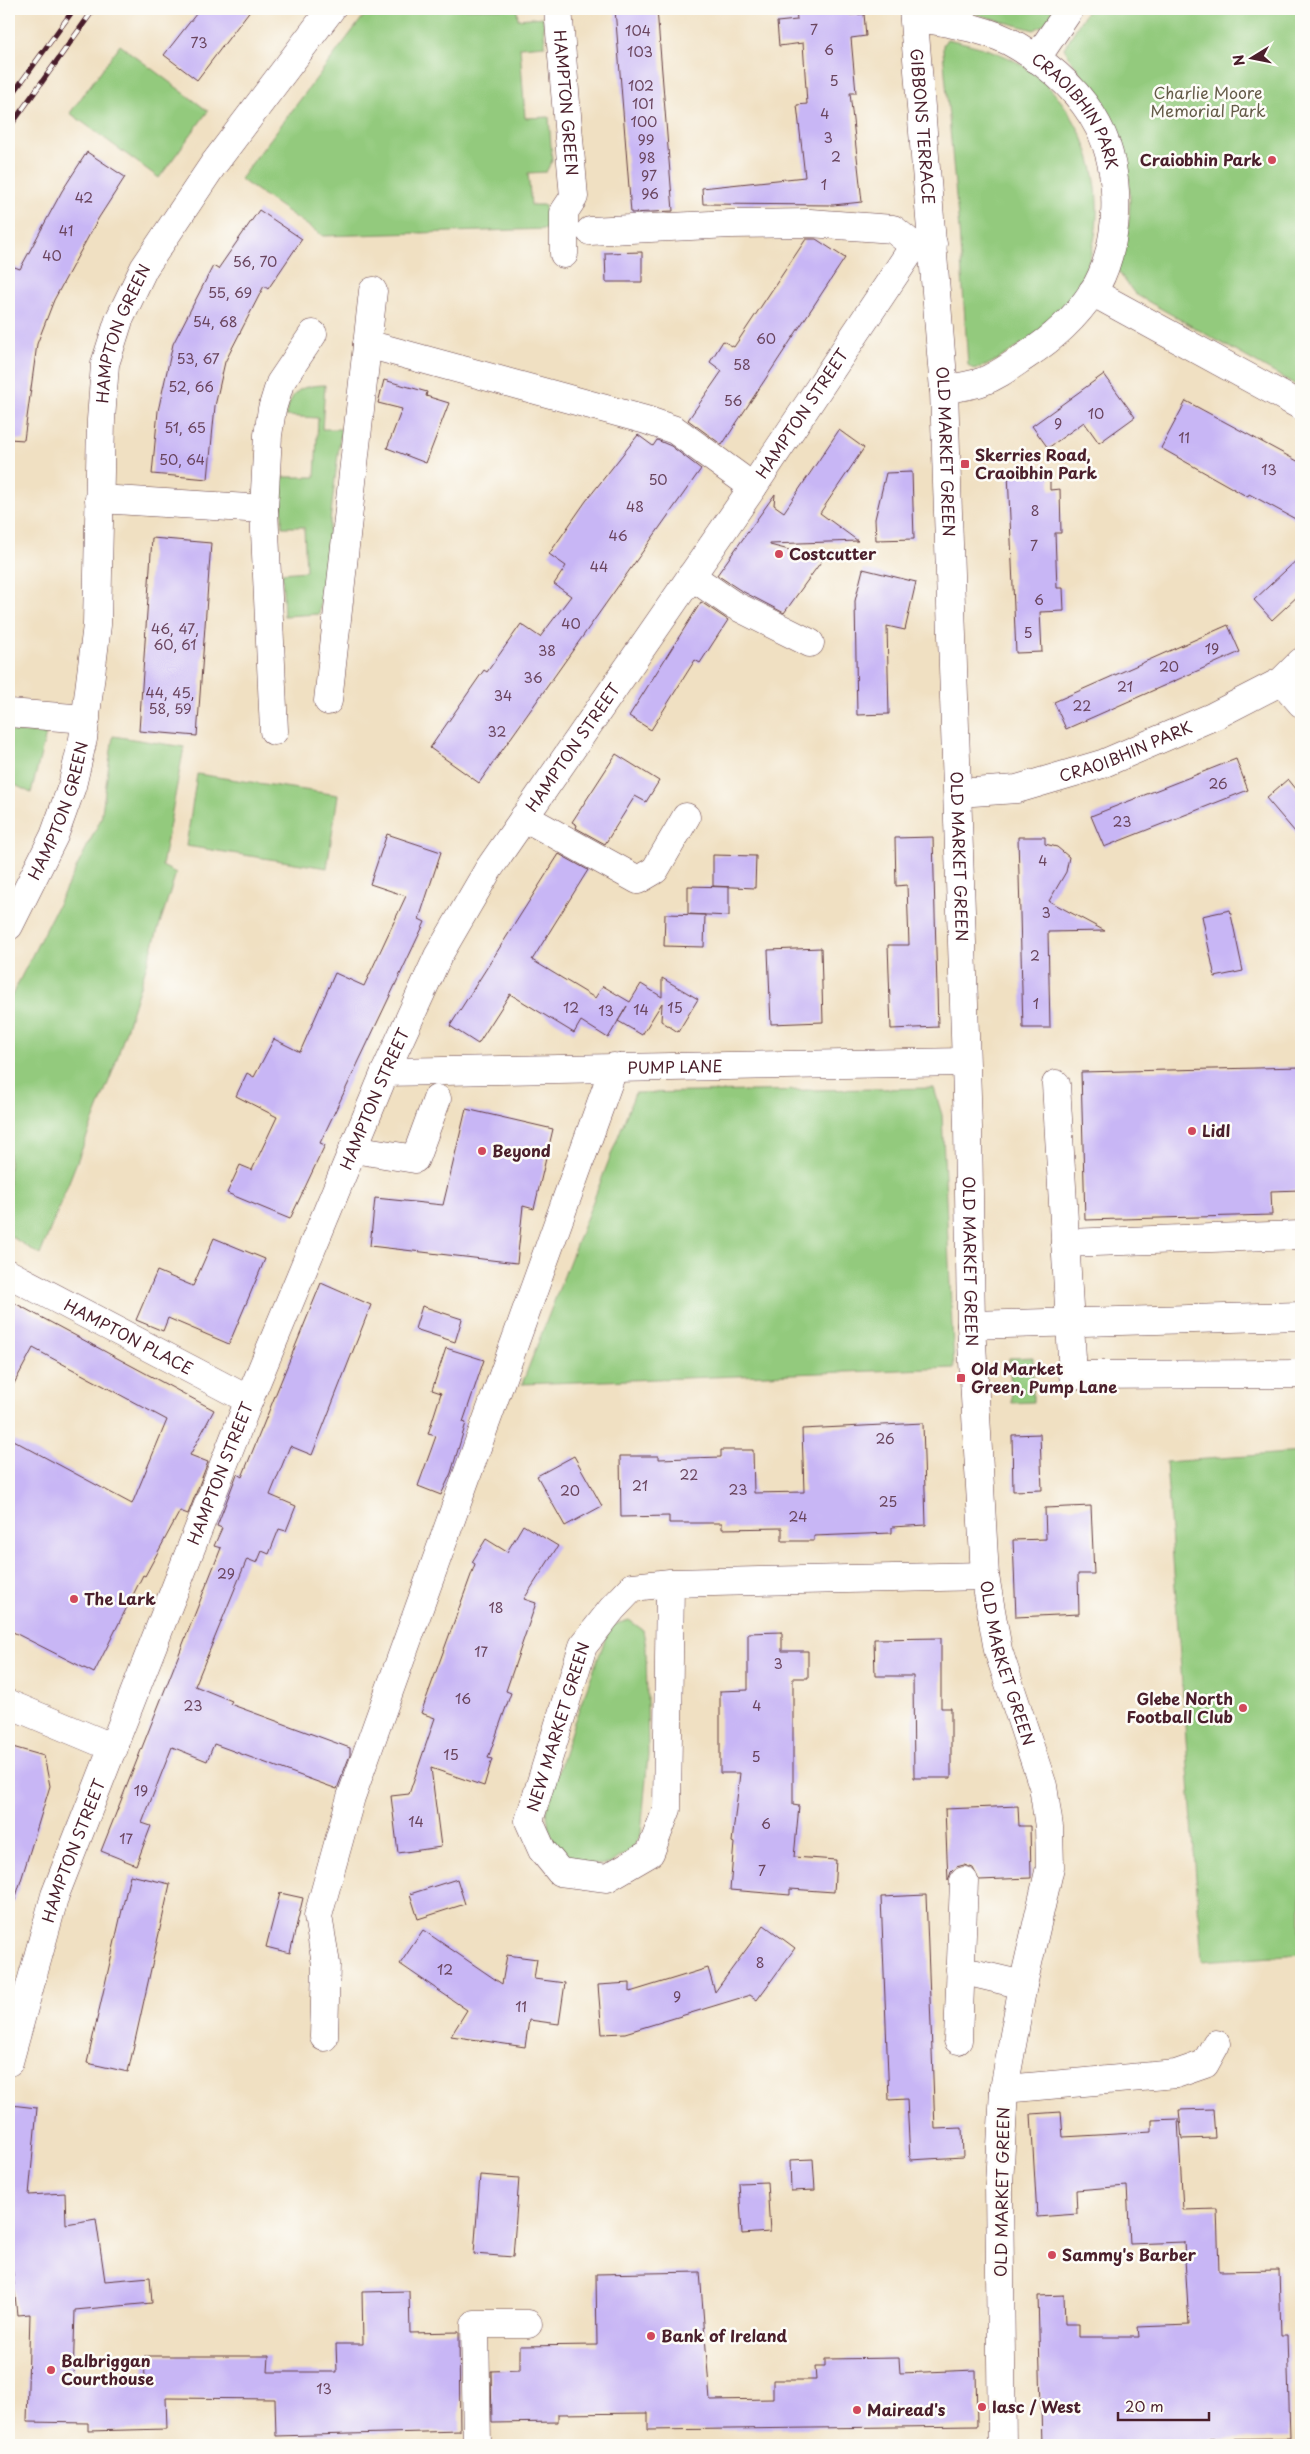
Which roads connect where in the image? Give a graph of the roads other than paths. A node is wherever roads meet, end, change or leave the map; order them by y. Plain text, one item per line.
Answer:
1 (331, 9) edge
2 (558, 9) edge
3 (1070, 9) edge
4 (914, 13) edge
5 (1036, 59) junction
6 (590, 232) dead end
7 (924, 245) junction
8 (564, 254) dead end
9 (374, 290) dead end
10 (1092, 292) junction
11 (313, 334) dead end
12 (367, 344) junction
13 (944, 390) junction
14 (1301, 406) edge
15 (753, 487) junction
16 (99, 499) junction
17 (264, 509) junction
18 (691, 576) junction
19 (810, 643) dead end
20 (1301, 662) edge
21 (1282, 681) junction
22 (328, 701) dead end
23 (1301, 703) edge
24 (9, 713) edge
25 (86, 719) junction
26 (274, 731) dead end
27 (958, 793) junction
28 (524, 817) junction
29 (686, 817) dead end
30 (9, 926) edge
31 (964, 1062) junction
32 (614, 1067) junction
33 (385, 1072) junction
34 (1056, 1084) dead end
35 (437, 1098) dead end
36 (353, 1149) junction
37 (1301, 1236) edge
38 (1065, 1243) junction
39 (9, 1274) edge
40 (1301, 1316) edge
41 (1070, 1322) junction
42 (971, 1325) junction
43 (1301, 1374) edge
44 (249, 1400) junction
45 (985, 1576) junction
46 (670, 1583) junction
47 (9, 1704) edge
48 (114, 1748) junction
49 (964, 1881) dead end
50 (960, 1970) junction
51 (1023, 1985) junction
52 (324, 2037) dead end
53 (958, 2040) dead end
54 (1216, 2044) dead end
55 (9, 2062) edge
56 (1004, 2088) junction
57 (528, 2324) dead end
58 (477, 2445) edge
59 (1002, 2445) edge

1 - 16 street, HAMPTON GREEN
2 - 8 street, HAMPTON GREEN
3 - 5 street
4 - 5 street, CRAOIBHIN PARK
4 - 7 street, GIBBONS TERRACE
5 - 10 street, CRAOIBHIN PARK
6 - 7 street
7 - 13 street, OLD MARKET GREEN
7 - 15 street, HAMPTON STREET
9 - 12 street
10 - 13 street, CRAOIBHIN PARK
10 - 14 street
11 - 17 street
12 - 15 street
12 - 22 street
13 - 27 street, OLD MARKET GREEN
15 - 18 street, HAMPTON STREET
16 - 17 street
16 - 25 street, HAMPTON GREEN
17 - 26 street
18 - 19 street
18 - 28 street, HAMPTON STREET
20 - 21 street, CRAOIBHIN PARK
21 - 23 street
21 - 27 street, CRAOIBHIN PARK
24 - 25 street, HAMPTON GREEN
25 - 30 street, HAMPTON GREEN
27 - 31 street, OLD MARKET GREEN
28 - 29 street
28 - 33 street, HAMPTON STREET
31 - 32 street, PUMP LANE
31 - 42 street, OLD MARKET GREEN
32 - 33 street, PUMP LANE
32 - 52 street
33 - 36 street, HAMPTON STREET
34 - 38 street
35 - 36 street
36 - 44 street, HAMPTON STREET
37 - 38 street
38 - 41 street
39 - 44 street, HAMPTON PLACE
40 - 41 street
41 - 42 street
41 - 43 street
42 - 45 street, OLD MARKET GREEN
44 - 48 street, HAMPTON STREET
45 - 46 street, NEW MARKET GREEN
45 - 51 street, OLD MARKET GREEN
46 - 46 street, NEW MARKET GREEN
47 - 48 street
48 - 55 street, HAMPTON STREET
49 - 50 street
50 - 51 street
50 - 53 street
51 - 56 street, OLD MARKET GREEN
54 - 56 street
56 - 59 street, OLD MARKET GREEN
57 - 58 street

